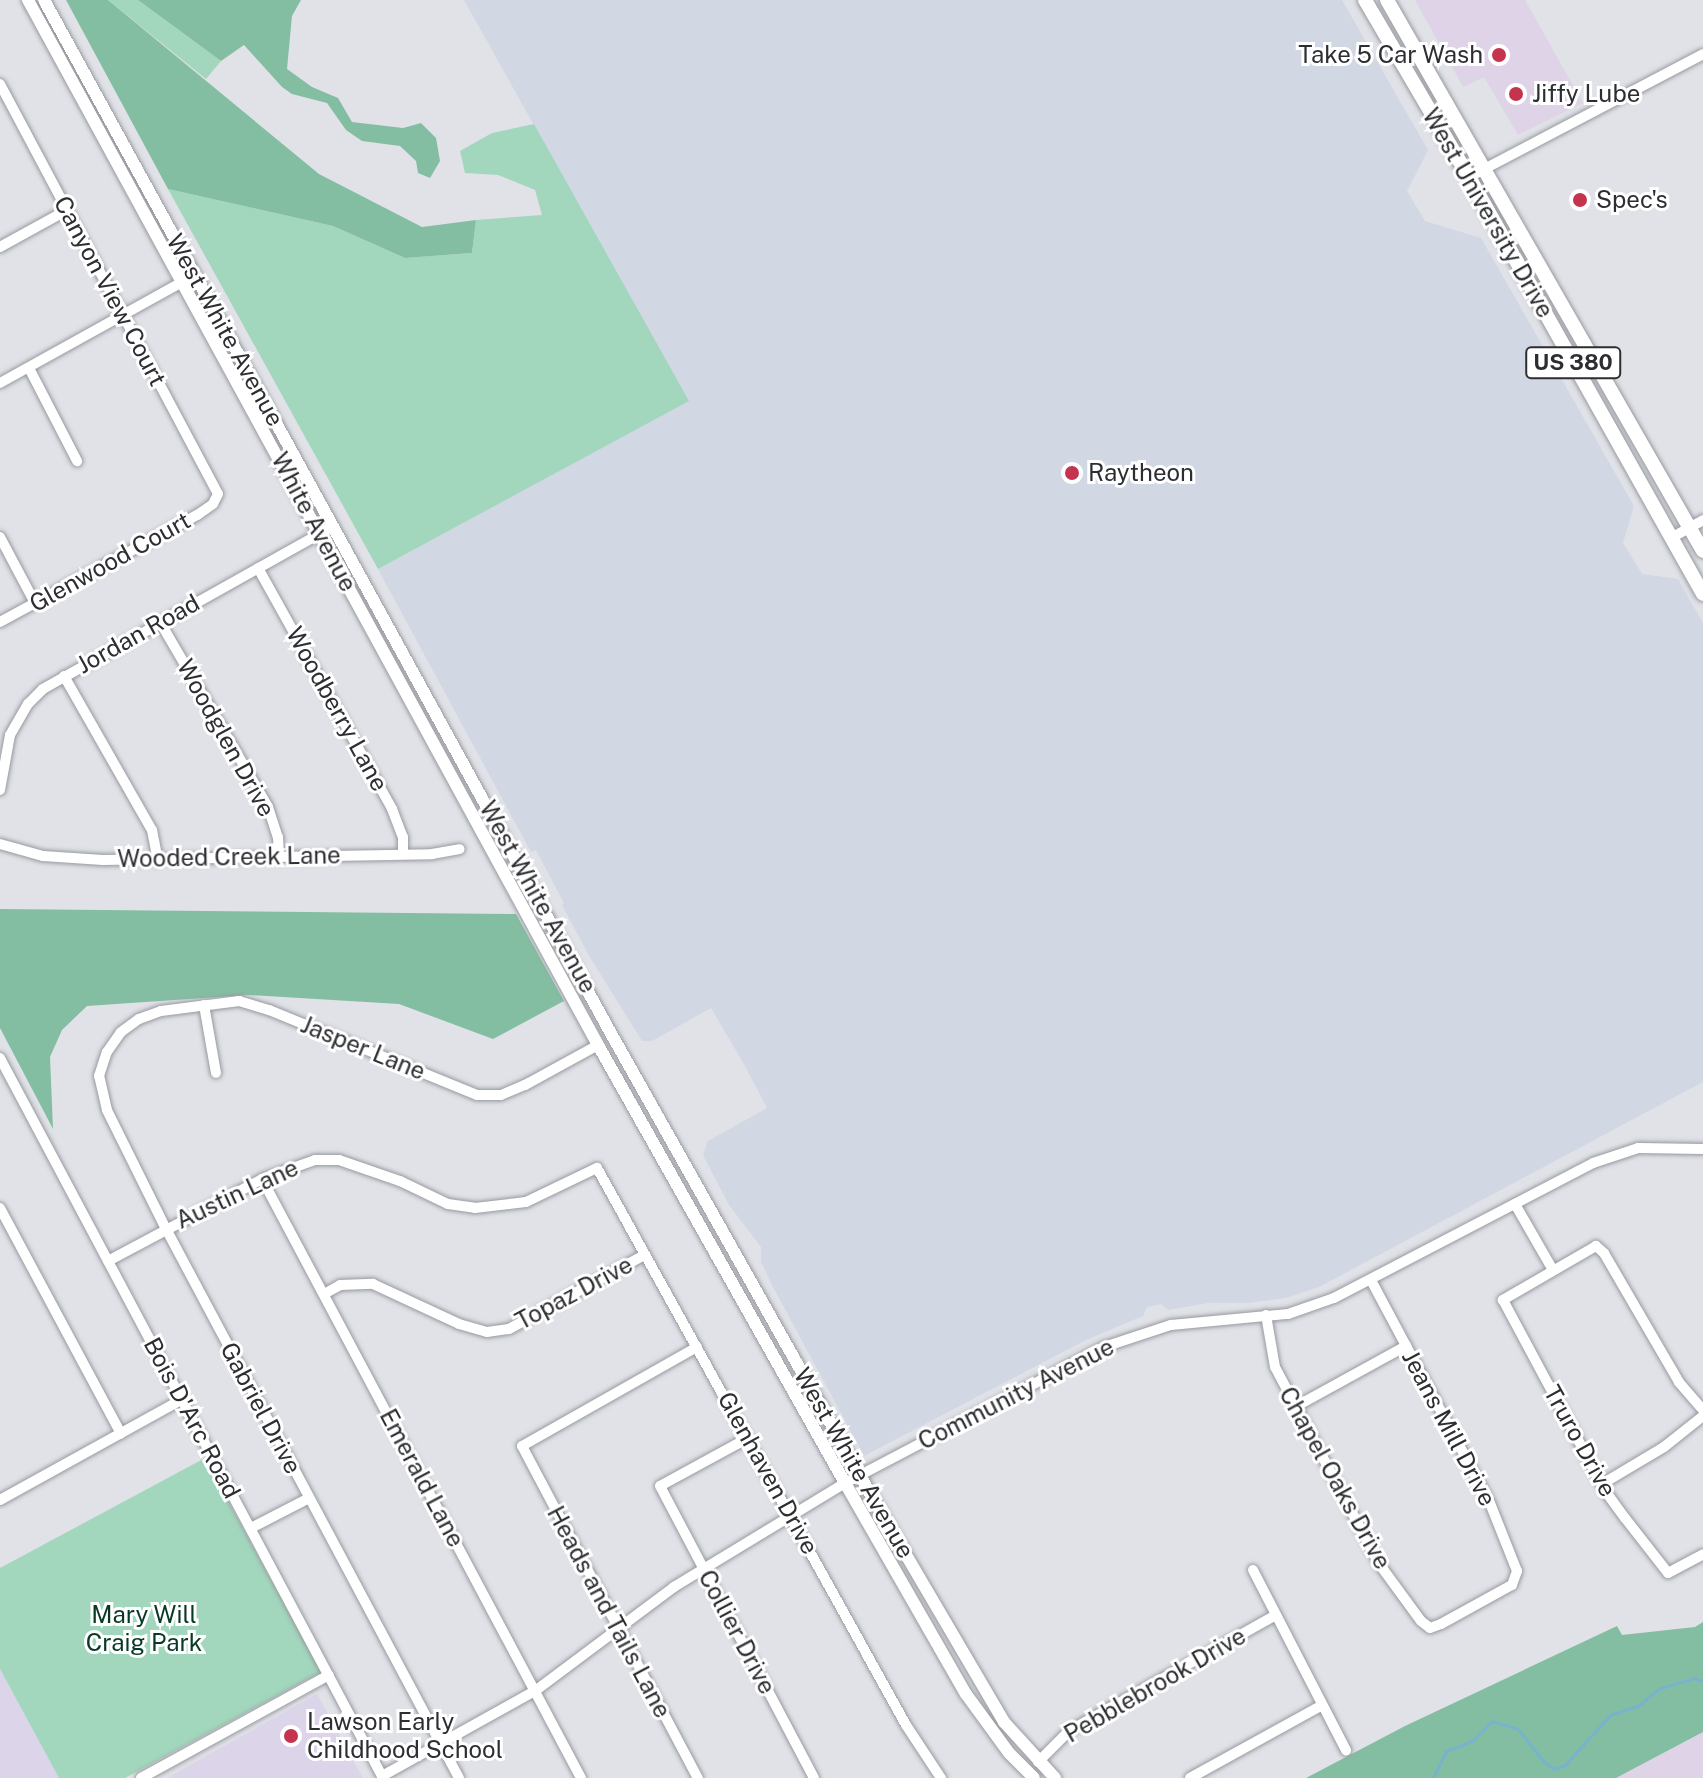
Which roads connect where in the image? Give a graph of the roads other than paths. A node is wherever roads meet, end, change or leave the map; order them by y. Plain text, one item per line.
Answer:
1 (28, 0) edge
2 (44, 0) edge
3 (1365, 0) edge
4 (1387, 0) edge
5 (1703, 54) edge
6 (0, 84) edge
7 (1484, 169) junction
8 (1469, 177) junction
9 (67, 210) junction
10 (0, 247) edge
11 (190, 278) junction
12 (123, 316) junction
13 (29, 368) junction
14 (0, 383) edge
15 (77, 461) dead end
16 (216, 498) joint
17 (1696, 524) edge
18 (333, 526) junction
19 (320, 533) junction
20 (0, 537) edge
21 (1671, 538) junction
22 (1703, 551) edge
23 (258, 568) junction
24 (1703, 594) edge
25 (35, 603) junction
26 (0, 622) edge
27 (160, 622) junction
28 (64, 676) junction
29 (0, 790) edge
30 (0, 844) edge
31 (460, 849) dead end
32 (403, 854) junction
33 (279, 858) junction
34 (158, 860) junction
35 (204, 1005) junction
36 (121, 1032) joint
37 (613, 1037) junction
38 (598, 1045) junction
39 (0, 1058) edge
40 (216, 1073) dead end
41 (1703, 1149) edge
42 (597, 1168) joint
43 (262, 1179) junction
44 (1515, 1204) junction
45 (0, 1208) edge
46 (165, 1227) junction
47 (644, 1255) junction
48 (108, 1261) junction
49 (1553, 1270) junction
50 (1371, 1280) junction
51 (324, 1294) junction
52 (1266, 1315) junction
53 (1406, 1346) junction
54 (697, 1347) junction
55 (183, 1399) junction
56 (1295, 1407) junction
57 (1703, 1413) edge
58 (121, 1434) junction
59 (748, 1438) junction
60 (860, 1475) junction
61 (845, 1483) junction
62 (1602, 1484) junction
63 (309, 1498) junction
64 (0, 1500) edge
65 (792, 1516) junction
66 (251, 1528) junction
67 (1703, 1554) edge
68 (703, 1570) junction
69 (1253, 1570) dead end
70 (1276, 1615) junction
71 (1430, 1628) joint
72 (619, 1630) junction
73 (329, 1675) junction
74 (535, 1691) junction
75 (1322, 1705) junction
76 (440, 1742) junction
77 (1346, 1750) dead end
78 (1038, 1762) junction
79 (383, 1777) edge
80 (141, 1778) edge
81 (459, 1778) edge
82 (581, 1778) edge
83 (698, 1778) edge
84 (814, 1778) edge
85 (941, 1778) edge
86 (1034, 1778) edge
87 (1055, 1778) edge
88 (1190, 1778) edge

1 - 11 main road, White Avenue
2 - 11 main road, West White Avenue
3 - 8 highway, West University Drive / US 380
4 - 7 highway, West University Drive / US 380
5 - 7 street
6 - 9 street, Canyon View Court
7 - 8 street
7 - 17 highway, West University Drive / US 380
8 - 21 highway, West University Drive / US 380
9 - 10 street
9 - 12 street, Canyon View Court
11 - 12 street
11 - 18 main road, West White Avenue
11 - 19 main road, White Avenue
12 - 13 street
12 - 16 street, Canyon View Court
13 - 14 street
13 - 15 street
16 - 25 street, Glenwood Court
17 - 21 street
17 - 22 highway, West University Drive / US 380
18 - 19 street, Jordan Road
18 - 37 main road, West White Avenue
19 - 23 street, Jordan Road
19 - 38 main road, White Avenue
20 - 25 street
21 - 24 highway, West University Drive / US 380
23 - 27 street, Jordan Road
23 - 32 street, Woodberry Lane
25 - 26 street, Glenwood Court
27 - 28 street, Jordan Road
27 - 33 street, Woodglen Drive
28 - 29 street, Jordan Road
28 - 34 street
30 - 34 street, Wooded Creek Lane
31 - 32 street, Wooded Creek Lane
32 - 33 street, Wooded Creek Lane
33 - 34 street, Wooded Creek Lane
35 - 36 street, Jasper Lane
35 - 38 street, Jasper Lane
35 - 40 street
36 - 46 street, Gabriel Drive
37 - 38 main road
37 - 60 main road, West White Avenue
38 - 61 main road, West White Avenue
39 - 48 street, Bois D'Arc Road
41 - 44 street, Community Avenue
42 - 43 street, Austin Lane
42 - 47 street, Glenhaven Drive
43 - 46 street, Austin Lane
43 - 51 street, Emerald Lane
44 - 49 street
44 - 50 street, Community Avenue
45 - 58 street
46 - 48 street, Austin Lane
46 - 63 street, Gabriel Drive
47 - 51 street, Topaz Drive
47 - 54 street, Glenhaven Drive
48 - 55 street, Bois D'Arc Road
49 - 57 street
49 - 62 street, Truro Drive
50 - 52 street, Community Avenue
50 - 53 street, Jeans Mill Drive
51 - 74 street, Emerald Lane
52 - 56 street, Chapel Oaks Drive
52 - 60 street, Community Avenue
53 - 56 street
53 - 71 street, Jeans Mill Drive
54 - 59 street, Glenhaven Drive
54 - 72 street, Heads and Tails Lane
55 - 58 street
55 - 66 street, Bois D'Arc Road
56 - 71 street, Chapel Oaks Drive
57 - 62 street
58 - 64 street
59 - 65 street, Glenhaven Drive
59 - 68 street, Collier Drive
60 - 61 street, Community Avenue
60 - 78 main road, West White Avenue
61 - 65 street, Community Avenue
61 - 86 main road, West White Avenue
62 - 67 street, Truro Drive
63 - 66 street
63 - 76 street, Gabriel Drive
65 - 68 street, Community Avenue
65 - 85 street, Glenhaven Drive
66 - 73 street, Bois D'Arc Road
68 - 72 street, Community Avenue
68 - 84 street, Collier Drive
69 - 70 street
70 - 75 street
70 - 78 street, Pebblebrook Drive
72 - 74 street, Community Avenue
72 - 83 street, Heads and Tails Lane
73 - 79 street, Bois D'Arc Road
73 - 80 street
74 - 76 street, Community Avenue
74 - 82 street, Emerald Lane
75 - 77 street
75 - 88 street
76 - 79 street, Community Avenue
76 - 81 street, Gabriel Drive
78 - 87 main road, West White Avenue

